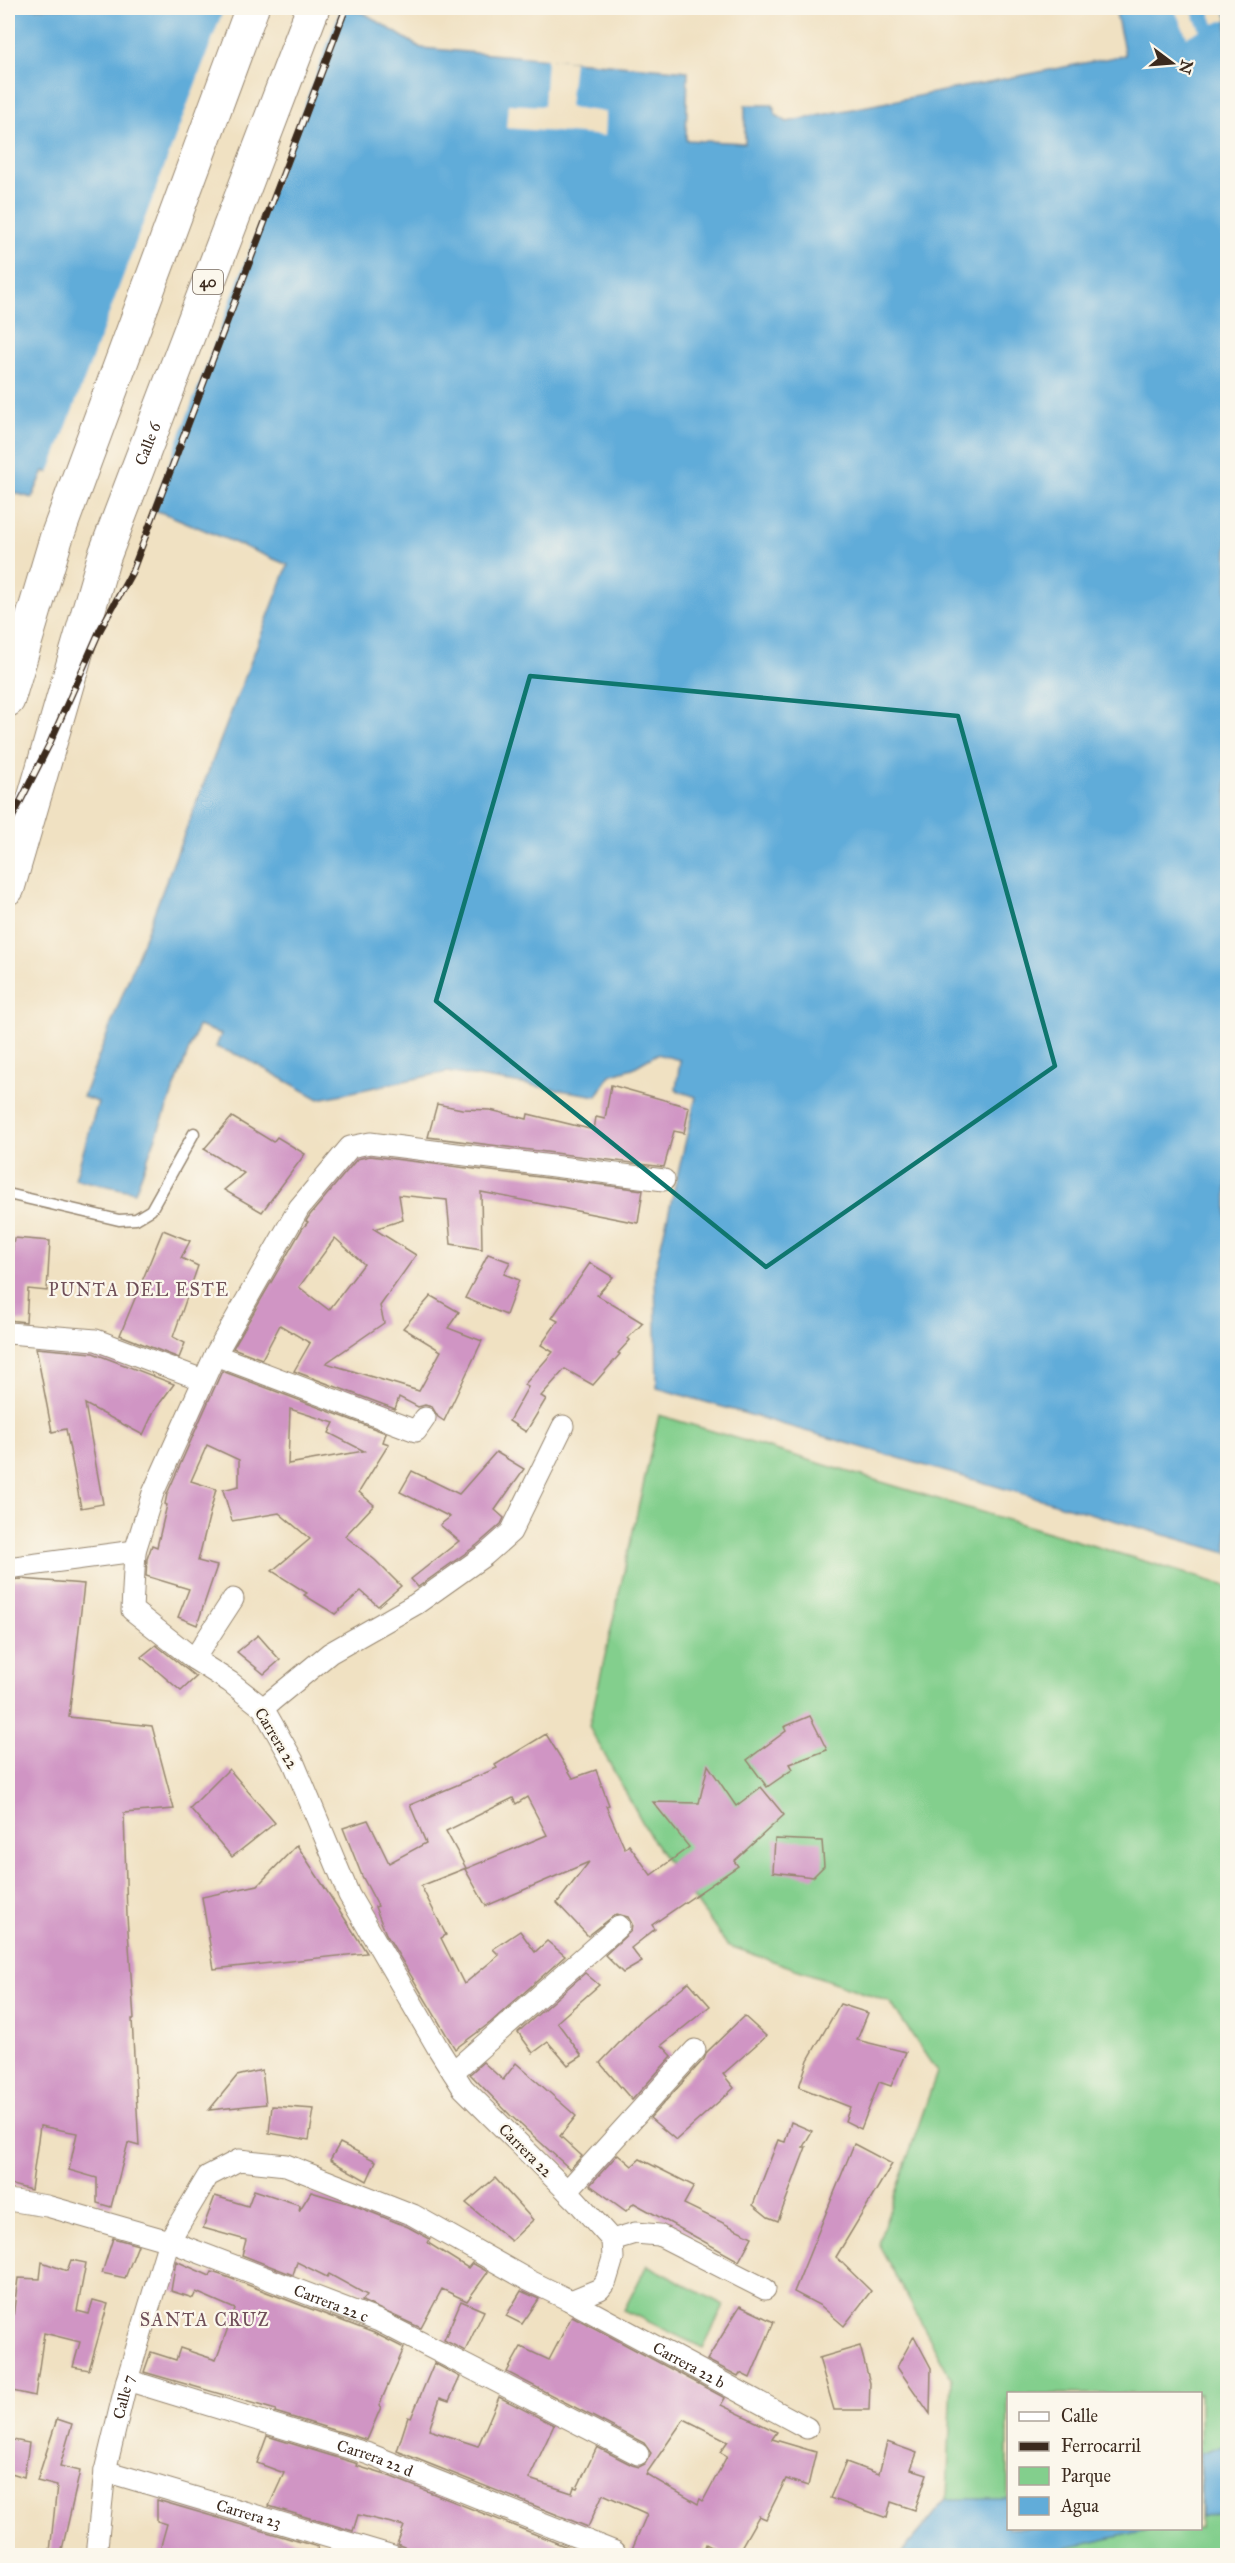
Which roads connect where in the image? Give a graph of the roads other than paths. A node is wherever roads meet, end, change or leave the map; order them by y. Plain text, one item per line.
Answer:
1 (252, 8) edge
2 (313, 8) edge
3 (8, 700) edge
4 (8, 888) edge
5 (194, 1133) dead end
6 (664, 1179) dead end
7 (8, 1194) edge
8 (8, 1333) edge
9 (215, 1355) junction
10 (203, 1380) junction
11 (425, 1418) dead end
12 (564, 1426) dead end
13 (135, 1551) junction
14 (8, 1568) edge
15 (233, 1599) dead end
16 (194, 1659) junction
17 (263, 1708) junction
18 (619, 1926) dead end
19 (695, 2050) dead end
20 (453, 2072) junction
21 (567, 2191) junction
22 (8, 2200) edge
23 (612, 2240) junction
24 (169, 2241) junction
25 (765, 2289) dead end
26 (571, 2301) junction
27 (127, 2380) junction
28 (807, 2428) dead end
29 (638, 2454) dead end
30 (105, 2470) junction
31 (615, 2552) dead end
32 (96, 2556) edge
33 (393, 2556) edge

1 - 3 highway
2 - 4 highway, Calle 6 / 40
5 - 7 lane
6 - 9 street
8 - 10 street
9 - 10 street
9 - 11 street
10 - 13 street
12 - 17 street
13 - 14 street
13 - 16 street, Carrera 22
15 - 16 street
16 - 17 street, Carrera 22
17 - 20 street, Carrera 22
18 - 20 street
19 - 21 street
20 - 21 street, Carrera 22
21 - 23 street, Carrera 22
22 - 24 street, Carrera 22 c
23 - 25 street
23 - 26 street
24 - 26 street
24 - 27 street, Calle 7
24 - 29 street, Carrera 22 c
26 - 28 street, Carrera 22 b
27 - 30 street, Calle 7
27 - 31 street, Carrera 22 d
30 - 32 street, Calle 7
30 - 33 street, Carrera 23

